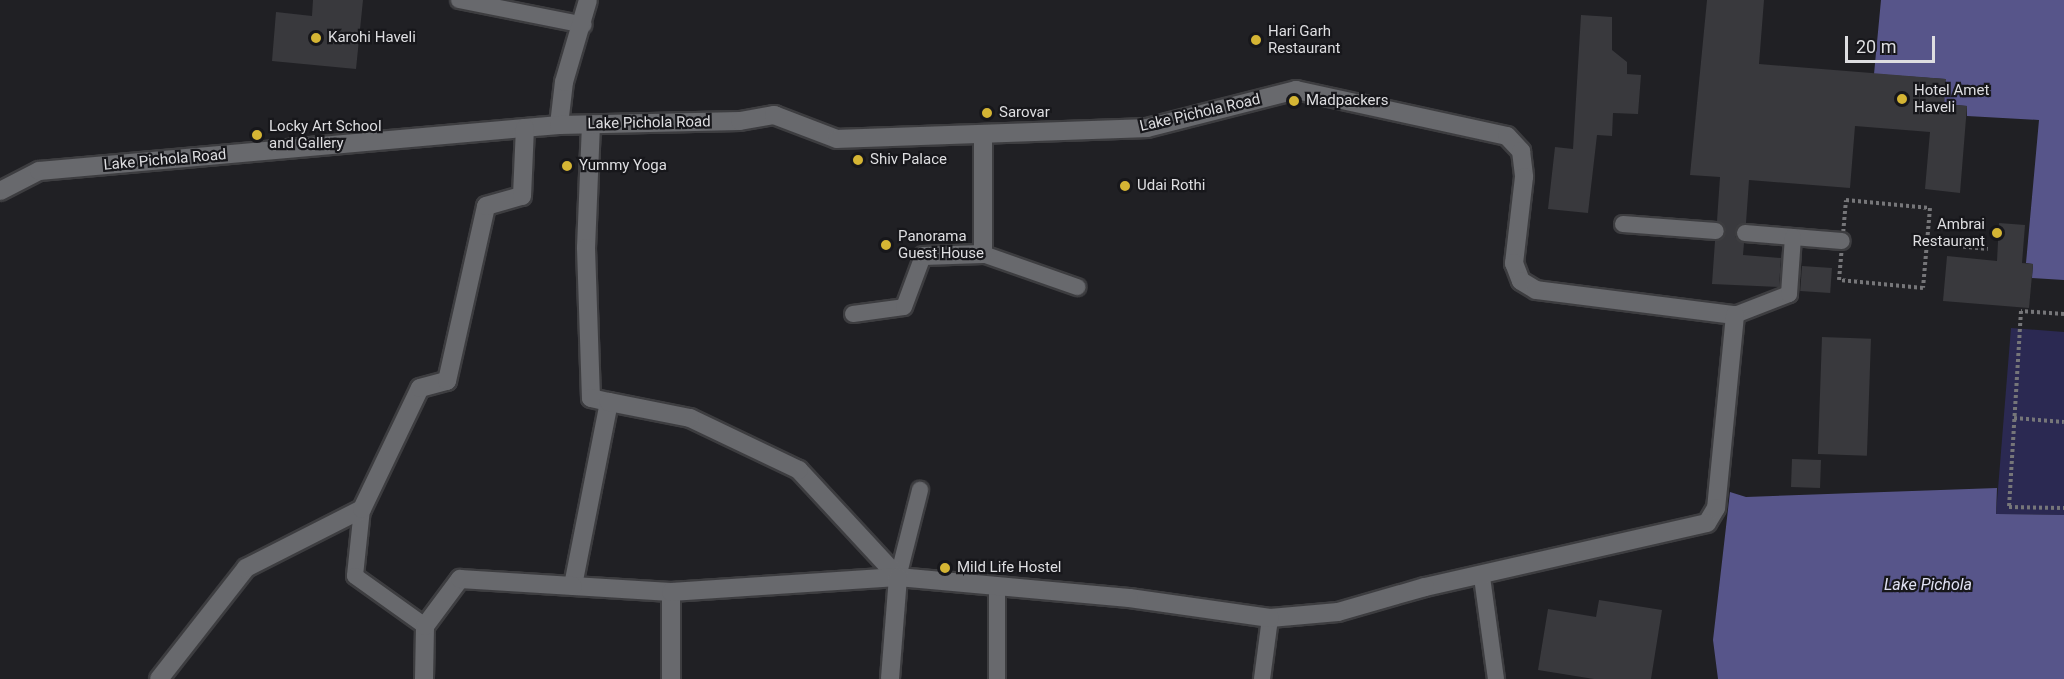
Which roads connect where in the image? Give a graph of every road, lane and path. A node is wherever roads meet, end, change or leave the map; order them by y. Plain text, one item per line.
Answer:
1 (459, 0) edge
2 (588, 0) edge
3 (584, 25) junction
4 (591, 124) junction
5 (559, 125) junction
6 (525, 128) junction
7 (983, 135) junction
8 (0, 191) edge
9 (1623, 224) dead end
10 (1716, 231) dead end
11 (1745, 233) dead end
12 (1793, 237) junction
13 (1842, 241) junction
14 (1927, 243) junction
15 (1988, 249) dead end
16 (983, 254) junction
17 (923, 256) joint
18 (1077, 287) dead end
19 (853, 314) dead end
20 (2064, 314) edge
21 (1735, 315) junction
22 (609, 402) junction
23 (2014, 418) junction
24 (2064, 422) edge
25 (920, 490) dead end
26 (2064, 508) edge
27 (362, 509) junction
28 (897, 577) junction
29 (1482, 577) junction
30 (573, 586) junction
31 (997, 586) junction
32 (671, 592) junction
33 (1270, 618) junction
34 (425, 626) junction
35 (159, 679) edge
36 (424, 679) edge
37 (671, 679) edge
38 (890, 679) edge
39 (997, 679) edge
40 (1262, 679) edge
41 (1496, 679) edge

1 - 3 lane
2 - 3 street
3 - 5 street
4 - 5 street, Lake Pichola Road
4 - 7 street, Lake Pichola Road
4 - 22 street
5 - 6 street, Lake Pichola Road
6 - 8 street, Lake Pichola Road
6 - 27 street
7 - 16 street
7 - 21 street, Lake Pichola Road
9 - 10 lane
11 - 12 lane
12 - 13 lane
12 - 21 lane
13 - 14 path
13 - 14 path
14 - 15 path
16 - 17 street
16 - 18 lane
17 - 19 lane
20 - 23 path
21 - 29 street
22 - 28 street
22 - 30 street
23 - 24 path
23 - 26 path
25 - 28 lane
27 - 34 lane
27 - 35 street
28 - 31 street
28 - 32 street
28 - 38 street
29 - 33 street
29 - 41 lane
30 - 32 street
30 - 34 street
31 - 33 street
31 - 39 lane
32 - 37 street
33 - 40 lane
34 - 36 street

